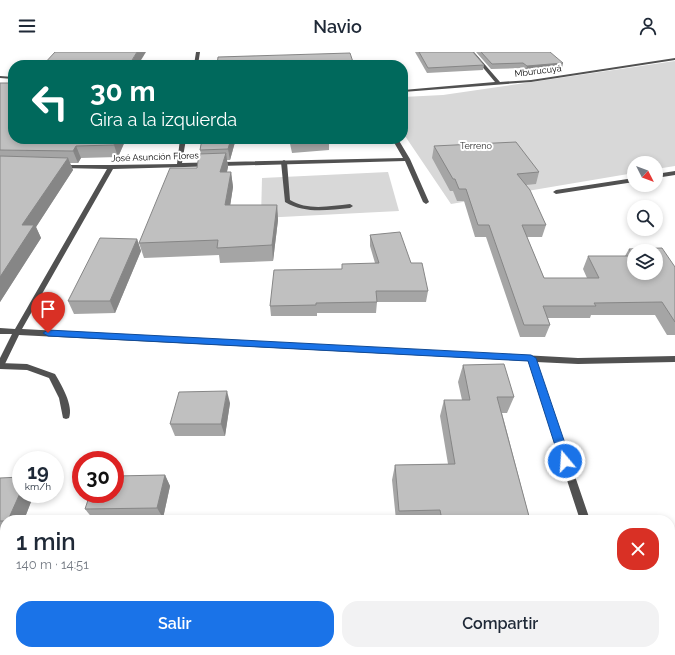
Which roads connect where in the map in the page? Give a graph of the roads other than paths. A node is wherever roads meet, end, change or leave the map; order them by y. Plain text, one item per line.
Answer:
1 (472, 52) edge
2 (675, 59) edge
3 (499, 84) junction
4 (408, 91) edge
5 (182, 144) edge
6 (398, 144) edge
7 (407, 159) junction
8 (284, 162) junction
9 (179, 165) junction
10 (56, 166) edge
11 (111, 167) junction
12 (675, 173) edge
13 (663, 175) edge
14 (627, 181) edge
15 (556, 192) dead end
16 (426, 202) dead end
17 (350, 206) dead end
18 (0, 331) edge
19 (17, 332) junction
20 (531, 358) junction
21 (675, 359) edge
22 (0, 366) edge
23 (66, 415) dead end
24 (583, 515) edge

1 - 3 street
2 - 3 street, Mburucuyá
3 - 4 street, Mburucuyá
5 - 9 street
6 - 7 street
7 - 8 street, José Asunción Flores
7 - 16 street
8 - 9 street, José Asunción Flores
8 - 17 street
9 - 11 street, José Asunción Flores
10 - 11 street, José Asunción Flores
11 - 19 street
12 - 13 street
14 - 15 street
18 - 19 street
19 - 20 street
19 - 22 street
20 - 21 street
20 - 24 street
22 - 23 street

